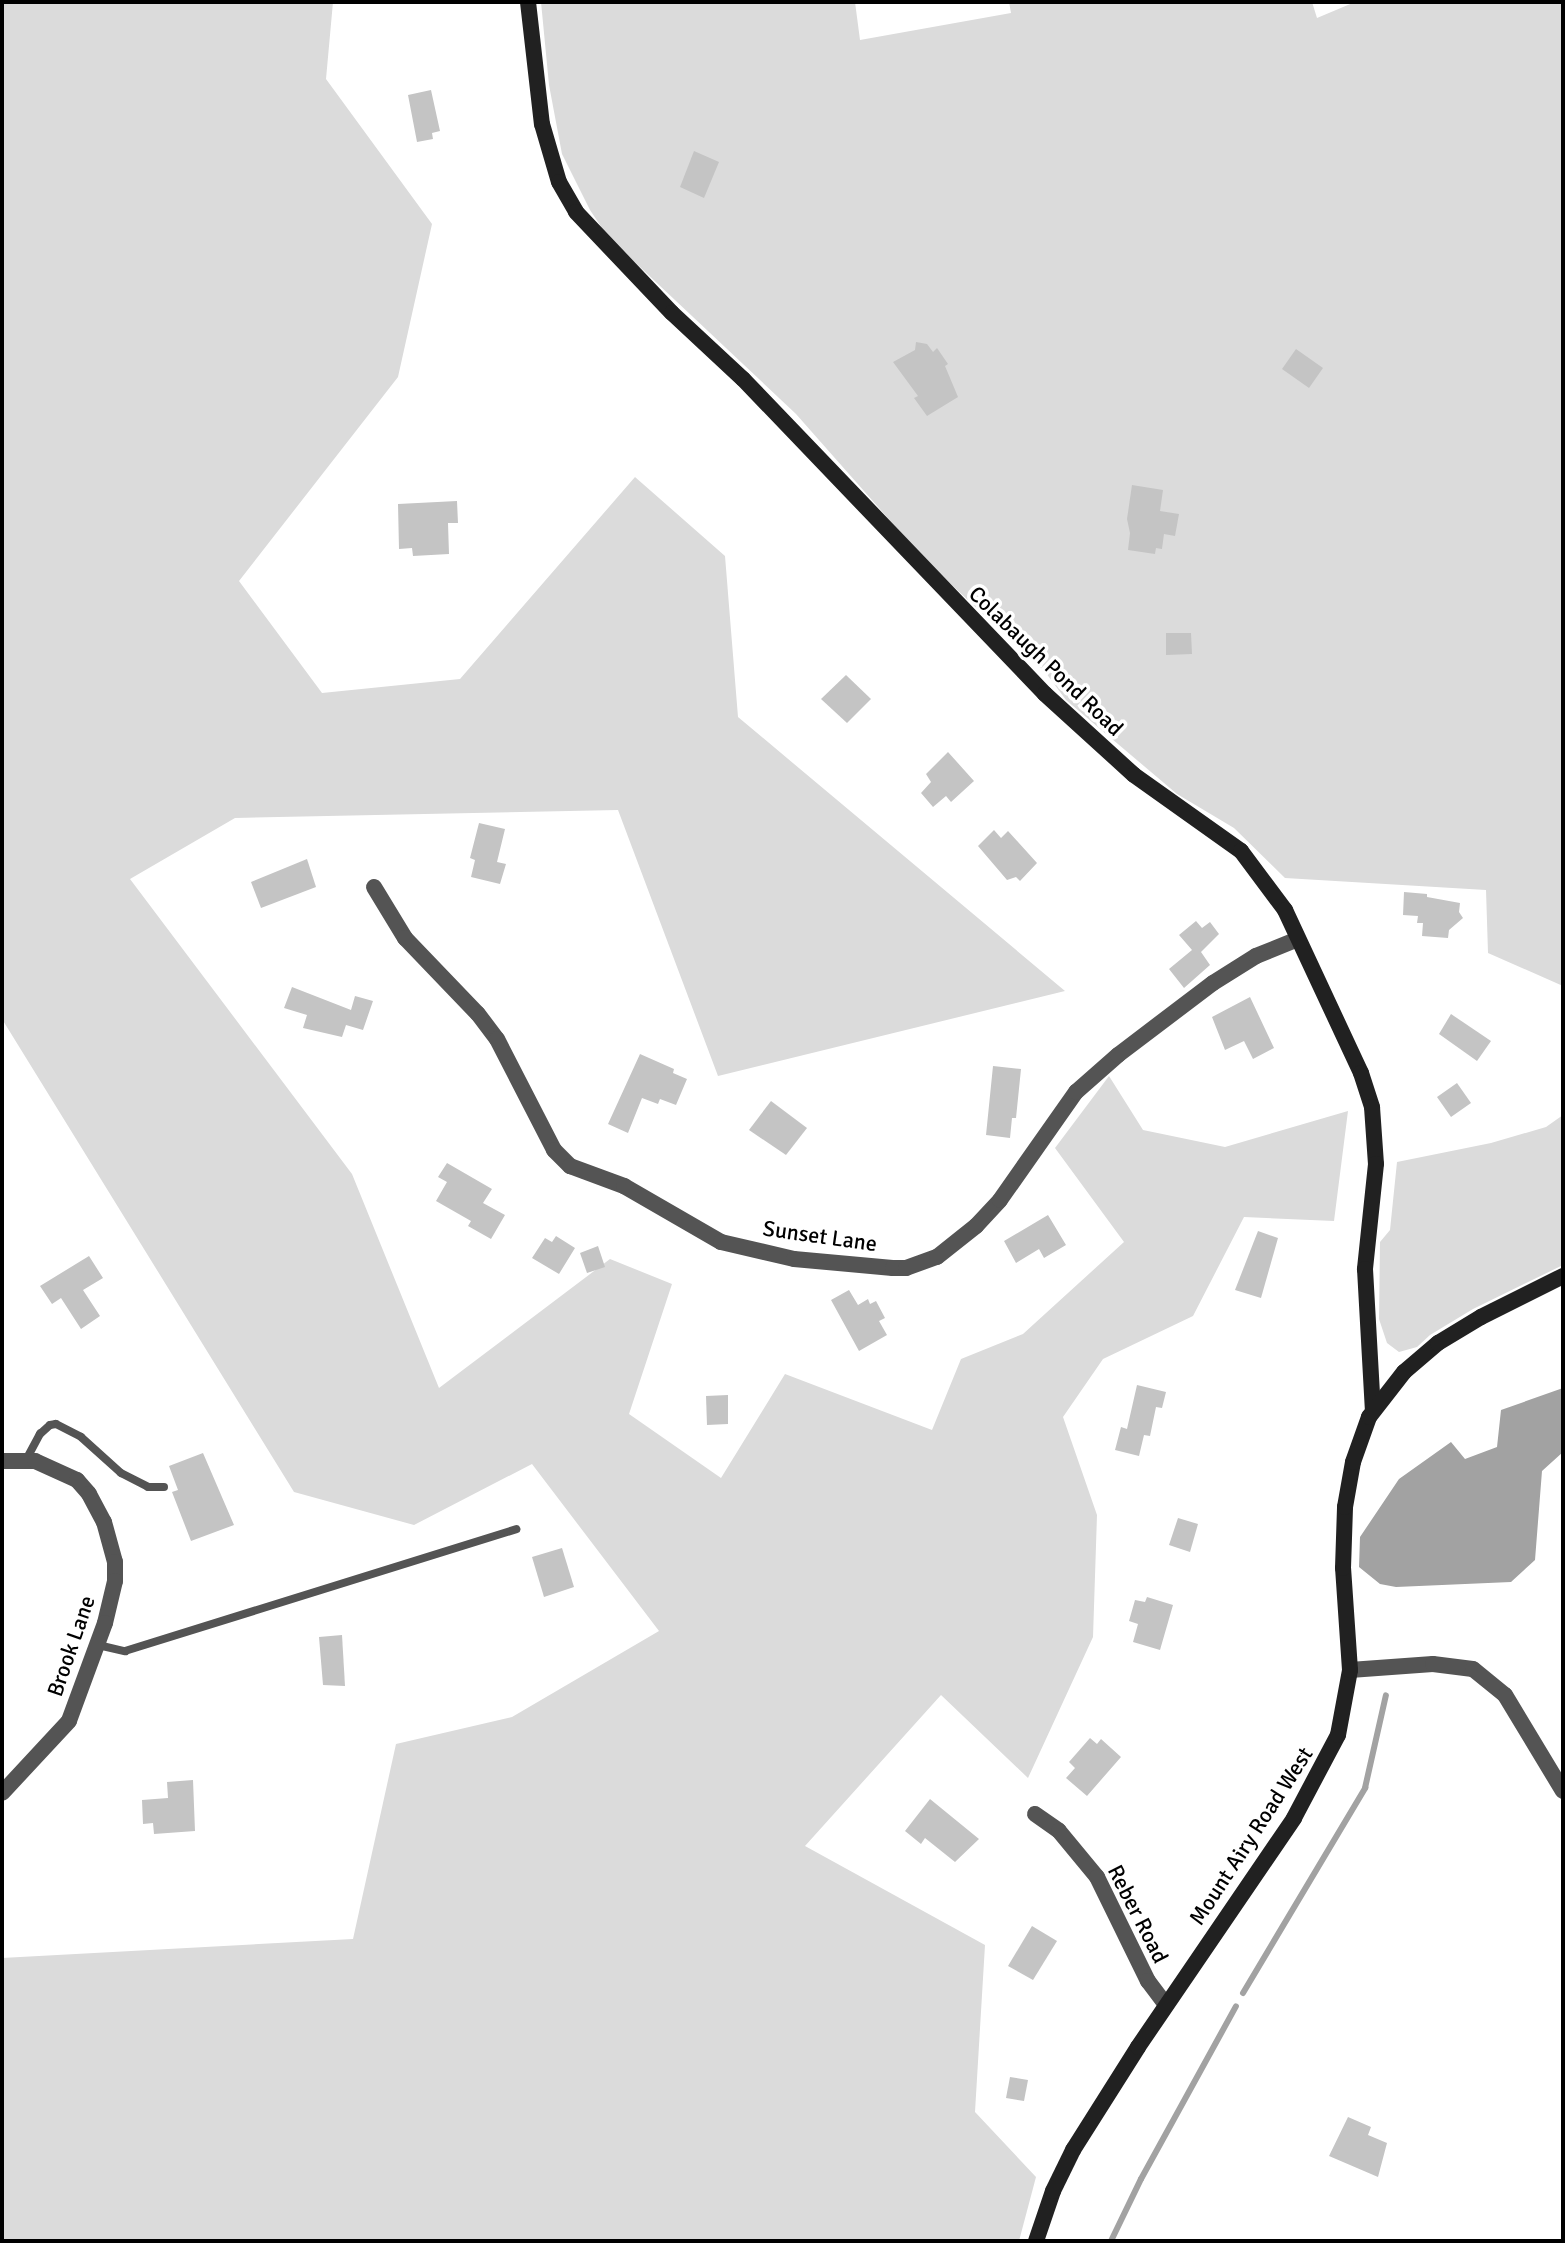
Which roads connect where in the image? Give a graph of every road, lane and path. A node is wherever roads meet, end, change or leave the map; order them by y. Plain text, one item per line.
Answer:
1 (528, 2) edge
2 (374, 887) dead end
3 (1298, 939) junction
4 (1563, 1276) edge
5 (1373, 1411) junction
6 (26, 1460) junction
7 (2, 1461) edge
8 (164, 1487) dead end
9 (516, 1529) dead end
10 (98, 1645) junction
11 (1350, 1670) junction
12 (1563, 1791) edge
13 (2, 1793) edge
14 (1035, 1814) dead end
15 (1166, 2005) junction
16 (1036, 2241) edge

1 - 3 street, Colabaugh Pond Road
2 - 3 street, Sunset Lane
3 - 5 street, Colabaugh Pond Road
4 - 5 street, Mount Airy Road West
5 - 11 street, Mount Airy Road West
6 - 7 street, Brook Lane
6 - 8 lane
6 - 10 street, Brook Lane
9 - 10 lane
10 - 13 street, Brook Lane
11 - 12 street
11 - 15 street, Mount Airy Road West
14 - 15 street, Reber Road
15 - 16 street, Mount Airy Road West

